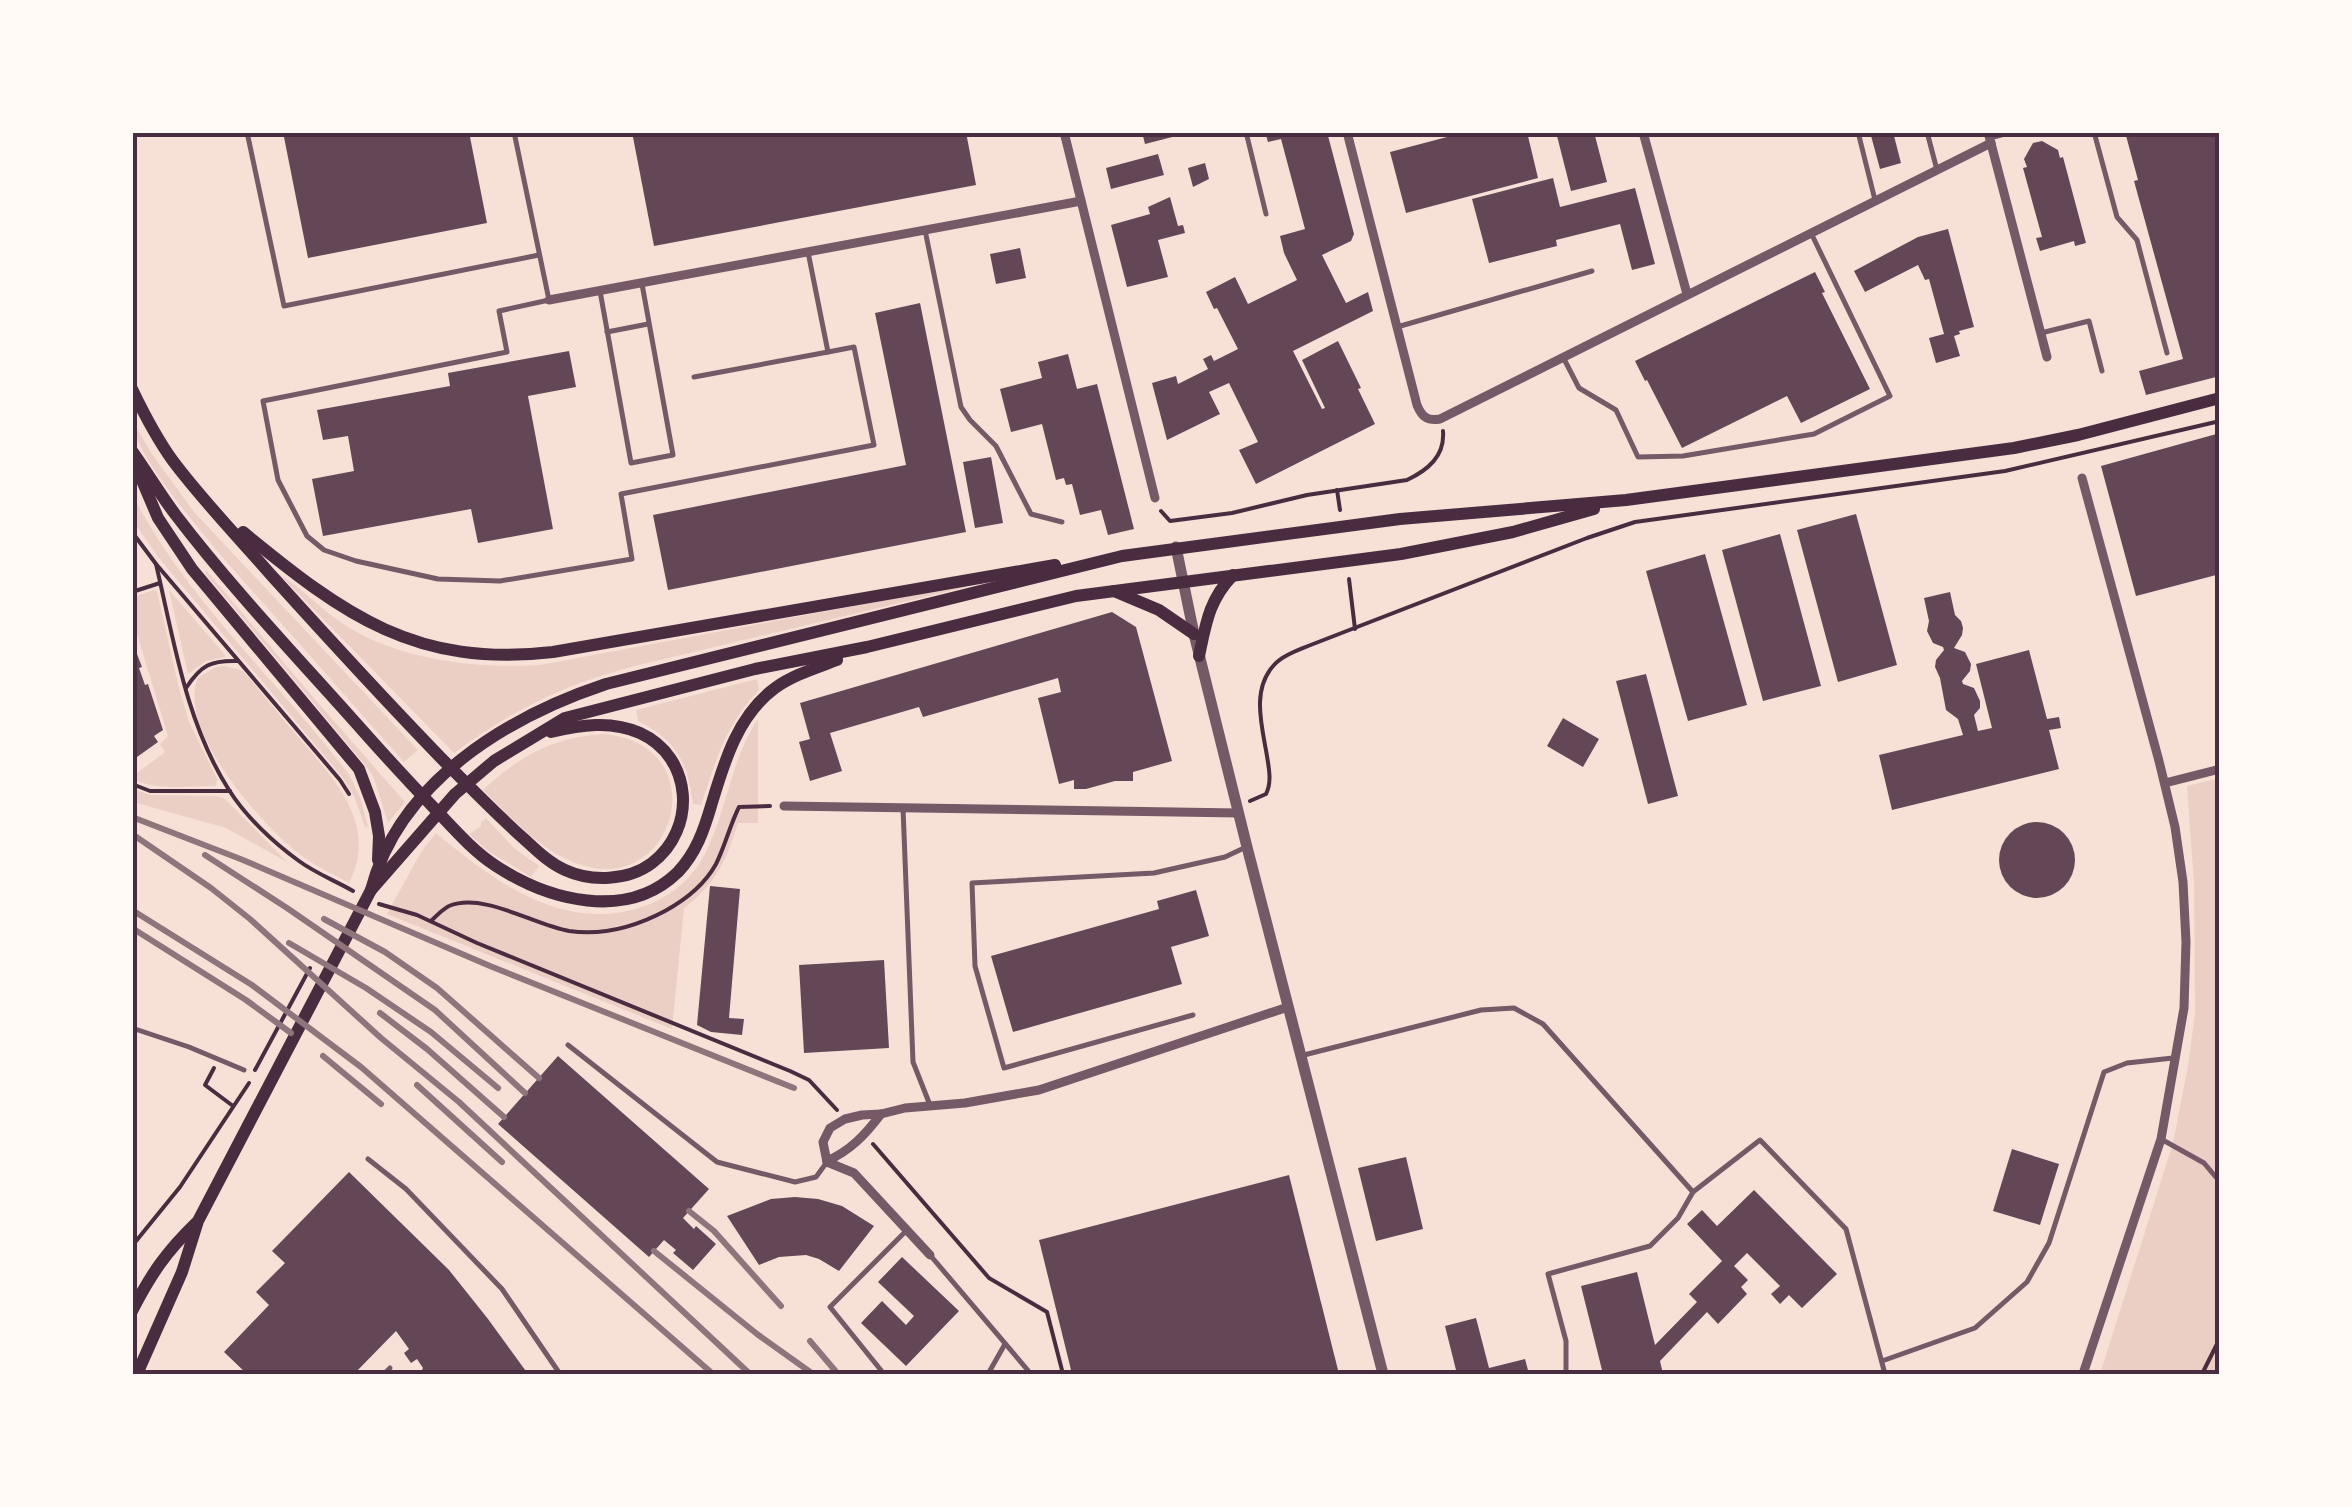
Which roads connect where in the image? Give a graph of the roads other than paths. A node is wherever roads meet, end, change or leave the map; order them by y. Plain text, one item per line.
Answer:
1 (247, 132) edge
2 (514, 132) edge
3 (1064, 132) edge
4 (1246, 132) edge
5 (1347, 132) edge
6 (1643, 132) edge
7 (1858, 132) edge
8 (1926, 132) edge
9 (2012, 132) edge
10 (2094, 132) edge
11 (1990, 138) edge
12 (1937, 170) junction
13 (1875, 200) junction
14 (1082, 201) junction
15 (1266, 214) dead end
16 (925, 230) junction
17 (1811, 232) junction
18 (808, 252) junction
19 (539, 255) junction
20 (1592, 271) dead end
21 (642, 283) junction
22 (600, 291) junction
23 (1688, 294) junction
24 (548, 300) junction
25 (649, 324) junction
26 (1397, 327) junction
27 (607, 332) junction
28 (2041, 333) junction
29 (828, 352) junction
30 (2167, 353) dead end
31 (1563, 357) junction
32 (2048, 357) dead end
33 (2102, 371) dead end
34 (694, 377) dead end
35 (132, 389) edge
36 (2220, 398) edge
37 (132, 451) edge
38 (132, 460) edge
39 (2082, 478) dead end
40 (1155, 498) road end
41 (1626, 500) junction
42 (208, 504) junction
43 (1062, 522) dead end
44 (1176, 548) junction
45 (1122, 556) junction
46 (1233, 575) junction
47 (1184, 581) junction
48 (1112, 590) junction
49 (1194, 634) junction
50 (867, 647) junction
51 (1199, 656) junction
52 (525, 741) junction
53 (2220, 768) edge
54 (2164, 783) junction
55 (784, 806) dead end
56 (903, 808) junction
57 (1238, 808) junction
58 (1247, 847) junction
59 (378, 863) junction
60 (370, 895) junction
61 (1288, 1006) junction
62 (1193, 1015) dead end
63 (132, 1028) edge
64 (568, 1045) dead end
65 (1300, 1056) junction
66 (2176, 1058) junction
67 (244, 1070) dead end
68 (930, 1106) junction
69 (880, 1114) junction
70 (2161, 1139) junction
71 (368, 1159) dead end
72 (826, 1162) junction
73 (2220, 1182) edge
74 (1693, 1192) junction
75 (198, 1222) junction
76 (907, 1230) junction
77 (930, 1255) joint
78 (132, 1311) edge
79 (149, 1344) junction
80 (1005, 1344) junction
81 (1882, 1361) junction
82 (390, 1368) dead end
83 (137, 1374) edge
84 (148, 1374) edge
85 (384, 1374) edge
86 (560, 1374) edge
87 (884, 1374) edge
88 (988, 1374) edge
89 (1031, 1374) edge
90 (1383, 1374) edge
91 (1566, 1374) edge
92 (1886, 1374) edge
93 (2082, 1374) edge

1 - 19 lane
2 - 19 lane
3 - 14 street
4 - 15 lane
5 - 26 street
6 - 23 street
7 - 13 lane
8 - 12 lane
9 - 11 lane
10 - 30 lane
11 - 12 street
11 - 28 street
12 - 13 street
13 - 17 street
14 - 16 street
14 - 40 street
16 - 18 street
16 - 43 lane
17 - 23 street
17 - 31 lane
18 - 21 street
18 - 29 lane
19 - 24 lane
20 - 26 lane
21 - 22 street
21 - 25 lane
22 - 24 street
22 - 27 lane
23 - 31 street
24 - 29 lane
25 - 27 lane
25 - 27 lane
26 - 31 street
28 - 32 street
28 - 33 lane
29 - 34 lane
35 - 42 main road
36 - 41 main road
37 - 50 main road
38 - 59 main road
39 - 54 street
41 - 44 main road
41 - 46 main road
42 - 45 main road
42 - 52 main road
44 - 45 main road
44 - 47 street
45 - 59 main road
46 - 47 main road
46 - 51 main road
47 - 48 main road
47 - 49 street
48 - 49 main road
48 - 50 main road
49 - 51 street
50 - 52 main road
51 - 57 street
52 - 60 main road
53 - 54 street
54 - 66 street
55 - 56 street
56 - 57 street
56 - 68 lane
57 - 58 street
58 - 61 street
58 - 62 lane
59 - 60 main road
60 - 75 main road
61 - 65 street
61 - 68 street
63 - 67 lane
64 - 72 lane
65 - 74 lane
65 - 90 street
66 - 70 street
66 - 81 lane
68 - 69 street
69 - 72 street
69 - 72 street
70 - 73 lane
70 - 93 street
71 - 86 lane
72 - 76 street
74 - 81 lane
74 - 91 lane
75 - 78 main road
75 - 79 main road
76 - 77 street
76 - 87 lane
77 - 80 lane
79 - 83 main road
79 - 84 main road
80 - 88 lane
80 - 89 lane
81 - 92 lane
82 - 85 lane

